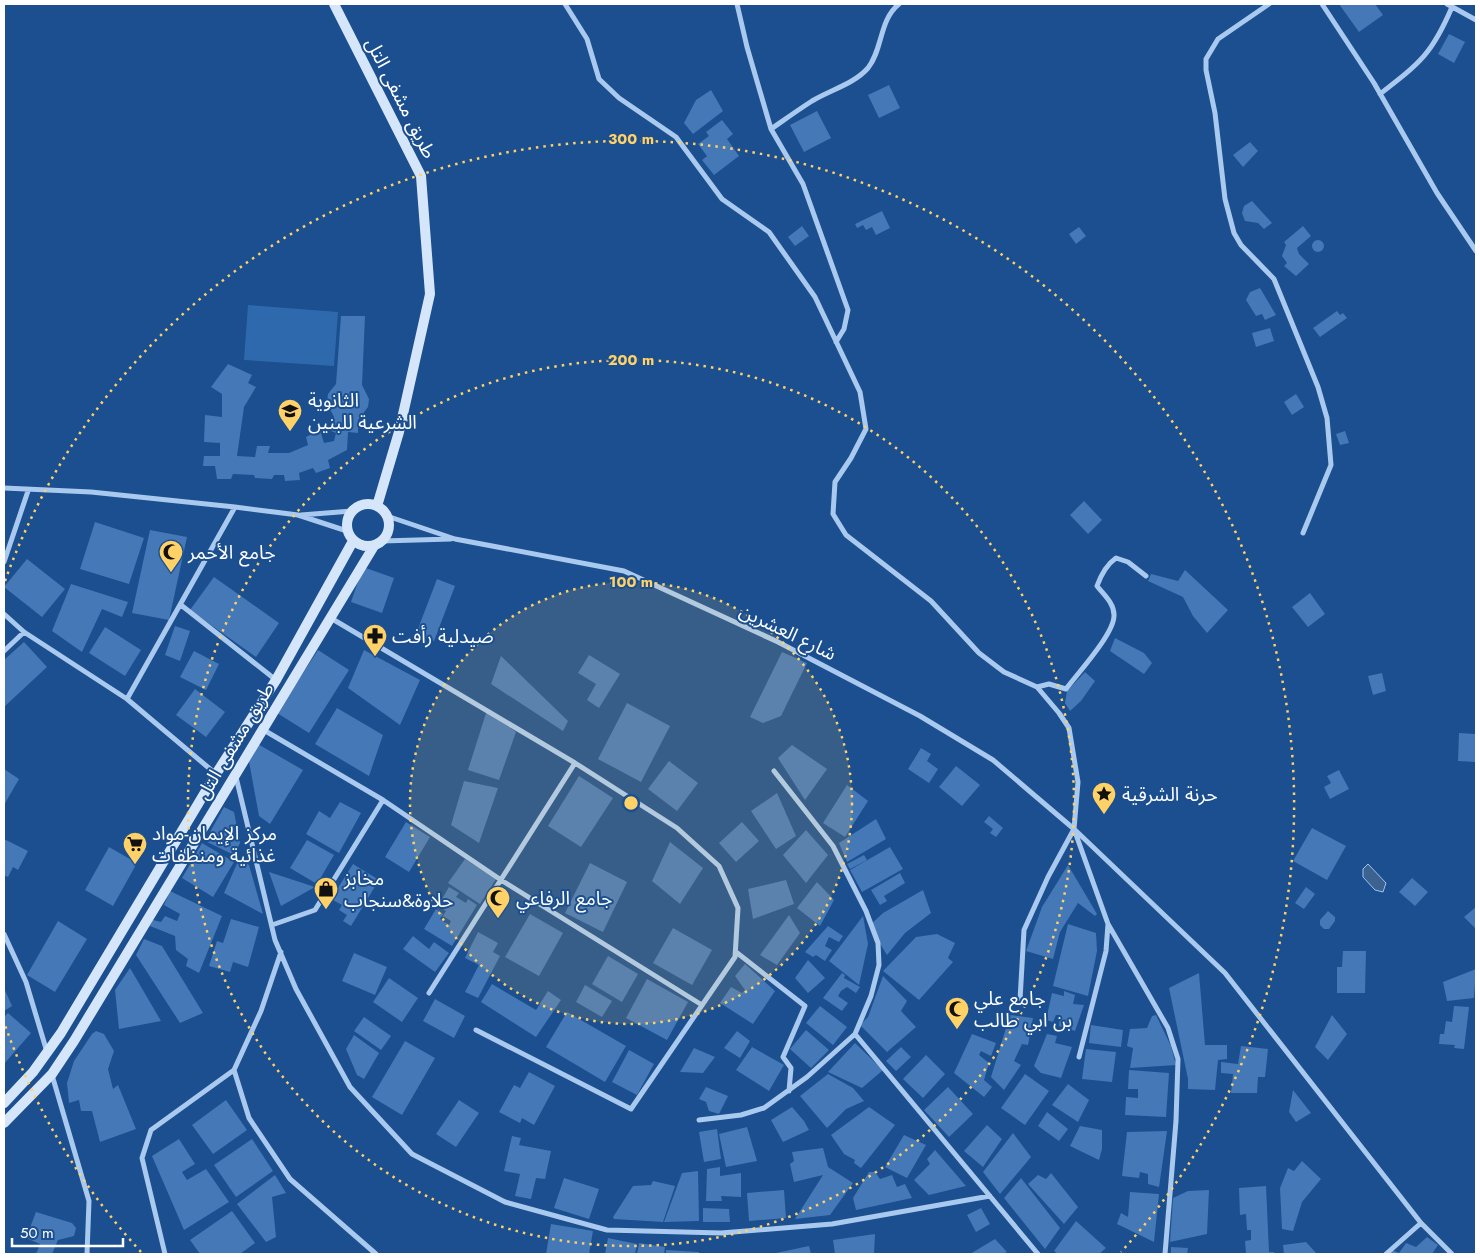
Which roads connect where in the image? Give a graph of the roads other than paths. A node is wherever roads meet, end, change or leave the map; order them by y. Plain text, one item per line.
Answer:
1 (334, 4) edge
2 (565, 4) edge
3 (738, 4) edge
4 (899, 4) edge
5 (1269, 4) edge
6 (1322, 4) edge
7 (1450, 5) edge
8 (1476, 20) edge
9 (1380, 94) junction
10 (771, 129) junction
11 (1476, 251) edge
12 (836, 342) junction
13 (4, 488) edge
14 (28, 491) junction
15 (235, 506) junction
16 (376, 506) junction
17 (352, 510) junction
18 (298, 515) junction
19 (387, 516) junction
20 (347, 531) junction
21 (1302, 534) dead end
22 (455, 539) junction
23 (353, 541) junction
24 (378, 544) junction
25 (4, 562) edge
26 (1146, 576) dead end
27 (180, 605) junction
28 (4, 614) edge
29 (328, 617) junction
30 (24, 632) junction
31 (4, 651) edge
32 (276, 680) junction
33 (1037, 687) junction
34 (127, 699) junction
35 (262, 729) junction
36 (575, 763) junction
37 (774, 771) dead end
38 (216, 774) junction
39 (235, 774) junction
40 (383, 800) junction
41 (1074, 829) junction
42 (501, 880) junction
43 (1108, 924) junction
44 (272, 925) junction
45 (4, 934) edge
46 (281, 952) junction
47 (736, 952) junction
48 (429, 993) dead end
49 (1020, 1000) dead end
50 (702, 1005) junction
51 (476, 1030) dead end
52 (855, 1034) junction
53 (47, 1053) junction
54 (1079, 1057) dead end
55 (234, 1070) junction
56 (52, 1074) junction
57 (789, 1091) junction
58 (4, 1103) edge
59 (699, 1120) dead end
60 (4, 1123) edge
61 (990, 1196) junction
62 (1421, 1224) junction
63 (87, 1254) edge
64 (165, 1254) edge
65 (376, 1254) edge
66 (1038, 1254) edge
67 (1165, 1254) edge
68 (1386, 1254) edge
69 (1452, 1254) edge

1 - 16 street, طريق مشفى التل
2 - 12 street
3 - 10 street
4 - 10 street
5 - 21 street
6 - 9 street
7 - 8 street
7 - 9 street
9 - 11 street
10 - 12 street
12 - 33 street
13 - 14 street
14 - 15 street
14 - 25 street
15 - 18 street
15 - 27 street
16 - 17 street
16 - 19 street
17 - 18 street
17 - 20 street
18 - 20 street
19 - 22 street
19 - 24 street
20 - 23 street
22 - 24 street
22 - 41 street, شارع العشرين
23 - 24 street
23 - 32 street, طريق مشفى التل
24 - 29 street, طريق مشفى التل
26 - 33 street
27 - 32 street
27 - 34 street
28 - 30 street
29 - 35 street, طريق مشفى التل
29 - 36 street
30 - 31 street
30 - 34 street
32 - 38 street, طريق مشفى التل
33 - 41 street
34 - 38 street
35 - 39 street, طريق مشفى التل
35 - 40 street
36 - 42 street
36 - 47 street
37 - 52 street
38 - 53 street, طريق مشفى التل
39 - 44 street
39 - 56 street, طريق مشفى التل
40 - 42 street
40 - 44 street
41 - 43 street
41 - 49 street
41 - 62 street, شارع العشرين
42 - 48 street
42 - 50 street
43 - 54 street
43 - 67 street
44 - 46 street
45 - 53 street
46 - 55 street
46 - 61 street
47 - 50 street
47 - 57 street
50 - 51 street
52 - 57 street
52 - 61 street
53 - 58 street, طريق مشفى التل
55 - 64 street
55 - 65 street
56 - 60 street, طريق مشفى التل
56 - 63 street
57 - 59 street
61 - 66 street
62 - 68 street
62 - 69 street, شارع العشرين

